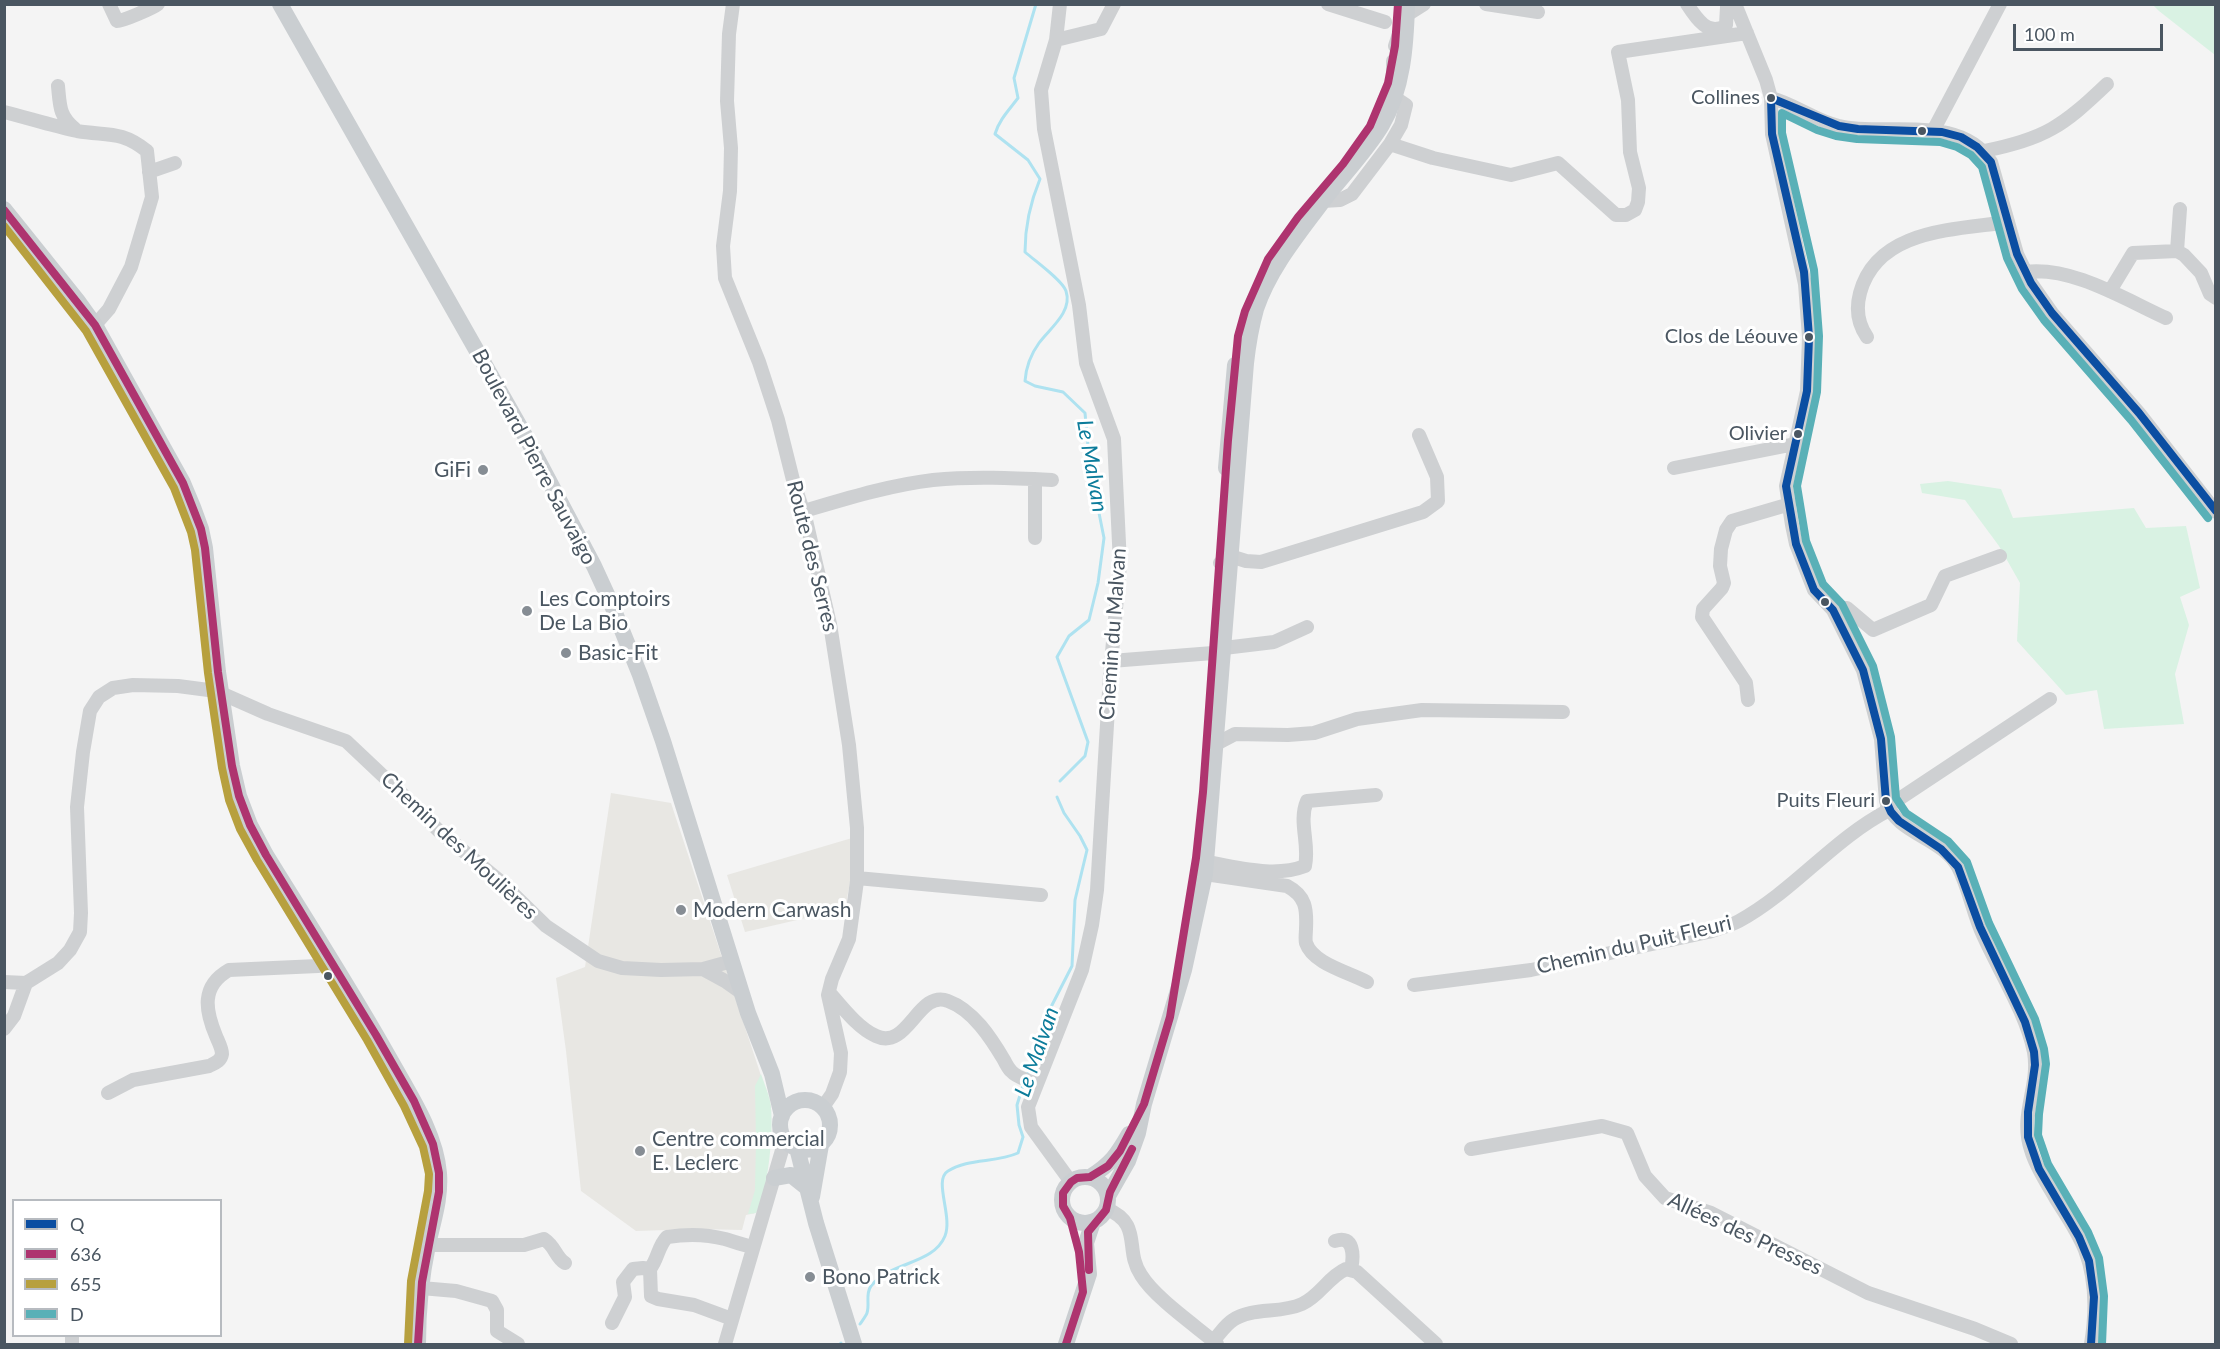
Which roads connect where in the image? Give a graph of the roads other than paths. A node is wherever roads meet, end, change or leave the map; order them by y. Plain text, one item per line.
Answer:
1 (109, 4) edge
2 (158, 4) edge
3 (280, 4) edge
4 (733, 4) edge
5 (1060, 4) edge
6 (1114, 4) edge
7 (1328, 4) edge
8 (1425, 4) edge
9 (1486, 4) edge
10 (1687, 4) edge
11 (1734, 4) edge
12 (2000, 4) edge
13 (1404, 7) edge
14 (1538, 12) dead end
15 (1385, 22) dead end
16 (1747, 33) junction
17 (1056, 40) junction
18 (1394, 53) junction
19 (2107, 84) dead end
20 (58, 86) dead end
21 (1394, 97) junction
22 (1771, 98) junction
23 (4, 112) edge
24 (1370, 126) junction
25 (1933, 130) junction
26 (77, 131) junction
27 (1390, 144) junction
28 (1984, 151) junction
29 (175, 163) dead end
30 (149, 172) junction
31 (1323, 201) junction
32 (4, 209) edge
33 (2180, 209) dead end
34 (2008, 222) junction
35 (2177, 251) junction
36 (2025, 272) junction
37 (2110, 291) junction
38 (2216, 298) edge
39 (2166, 318) dead end
40 (94, 325) junction
41 (1867, 337) dead end
42 (1419, 435) dead end
43 (1795, 444) junction
44 (1674, 468) dead end
45 (1035, 479) junction
46 (1052, 480) dead end
47 (1790, 504) junction
48 (804, 511) junction
49 (2216, 512) edge
50 (1035, 538) dead end
51 (2000, 556) dead end
52 (1225, 560) junction
53 (1833, 610) junction
54 (1307, 627) dead end
55 (1219, 651) junction
56 (1111, 661) junction
57 (220, 693) junction
58 (2050, 699) dead end
59 (1748, 700) dead end
60 (1563, 712) dead end
61 (1216, 744) junction
62 (1376, 795) dead end
63 (1890, 810) junction
64 (1205, 868) junction
65 (857, 878) junction
66 (1041, 895) dead end
67 (732, 961) junction
68 (332, 962) junction
69 (703, 969) junction
70 (4, 982) edge
71 (1367, 982) dead end
72 (26, 984) junction
73 (1414, 985) dead end
74 (829, 992) junction
75 (742, 993) junction
76 (845, 1009) junction
77 (1170, 1017) junction
78 (833, 1019) junction
79 (4, 1029) edge
80 (772, 1074) junction
81 (1036, 1084) junction
82 (108, 1093) dead end
83 (802, 1100) junction
84 (1144, 1104) junction
85 (823, 1107) junction
86 (782, 1116) junction
87 (791, 1144) junction
88 (821, 1145) junction
89 (1470, 1149) dead end
90 (1090, 1177) junction
91 (774, 1178) junction
92 (1071, 1182) junction
93 (808, 1194) junction
94 (1107, 1202) junction
95 (1070, 1218) junction
96 (1092, 1222) junction
97 (1335, 1240) dead end
98 (428, 1245) junction
99 (753, 1247) junction
100 (565, 1263) dead end
101 (650, 1269) junction
102 (1351, 1269) junction
103 (421, 1288) junction
104 (1083, 1292) junction
105 (732, 1319) junction
106 (612, 1323) dead end
107 (1215, 1343) edge
108 (418, 1344) edge
109 (518, 1344) edge
110 (725, 1344) edge
111 (854, 1344) edge
112 (1066, 1344) edge
113 (1436, 1344) edge
114 (2011, 1344) edge
115 (2091, 1344) edge

1 - 2 street
3 - 67 main road, Boulevard Pierre Sauvaigo
4 - 48 street, Route des Serres
5 - 17 street, Chemin du Malvan
6 - 17 street
7 - 15 street
8 - 13 street
9 - 14 street
10 - 11 street
11 - 16 street
12 - 25 street
13 - 18 main road
13 - 21 main road
16 - 22 street
16 - 27 street
17 - 56 street, Chemin du Malvan
18 - 21 street
18 - 24 main road
19 - 28 street
20 - 26 street
21 - 24 street
21 - 27 street
21 - 31 main road
22 - 25 street
22 - 43 street
23 - 26 street
24 - 52 main road
25 - 28 street
26 - 30 street
27 - 31 street
28 - 34 street
29 - 30 street
30 - 40 street
31 - 52 main road
32 - 40 main road
33 - 35 street
34 - 36 street
34 - 41 street
35 - 37 street
35 - 38 street
36 - 37 street
36 - 49 street
37 - 39 street
40 - 57 main road
42 - 52 street
43 - 44 street
43 - 47 street
45 - 46 street
45 - 48 street
45 - 50 street
47 - 53 street
47 - 59 street
48 - 65 street, Route des Serres
51 - 53 street
52 - 55 main road
53 - 63 street
54 - 55 street
55 - 56 street
55 - 61 main road
55 - 77 main road
56 - 81 street, Chemin du Malvan
57 - 68 main road
57 - 69 street, Chemin des Moulières
57 - 72 street, Chemin des Moulières
58 - 63 street, Chemin du Puit Fleuri
60 - 61 street
61 - 64 main road
62 - 64 street
63 - 73 street, Chemin du Puit Fleuri
63 - 115 street
64 - 71 street
64 - 77 main road
65 - 66 street
65 - 74 street, Route des Serres
67 - 69 street, Chemin des Moulières
67 - 75 main road, Boulevard Pierre Sauvaigo
68 - 82 street
68 - 98 main road
69 - 75 street, Chemin des Moulières
70 - 72 street
72 - 79 street
74 - 76 street
74 - 78 street, Route des Serres
75 - 80 main road, Boulevard Pierre Sauvaigo
76 - 78 street
76 - 81 street
77 - 84 main road
78 - 85 street, Route des Serres
80 - 83 main road, Boulevard Pierre Sauvaigo
80 - 86 main road, Boulevard Pierre Sauvaigo
81 - 92 street, Chemin du Malvan
83 - 85 main road
83 - 86 main road
84 - 90 main road
84 - 94 main road
85 - 88 main road
86 - 87 main road
87 - 88 main road
87 - 91 street
87 - 93 main road
88 - 93 main road
89 - 114 street, Allées des Presses
90 - 92 main road
90 - 94 main road
91 - 93 main road
91 - 99 street
92 - 95 main road
93 - 111 main road
94 - 96 main road
94 - 107 street
95 - 96 main road
95 - 104 main road
96 - 104 main road
97 - 102 street
98 - 100 street
98 - 103 main road
99 - 101 street
99 - 105 street
101 - 105 street
101 - 106 street
102 - 107 street
102 - 113 street
103 - 108 main road
103 - 109 street
104 - 112 main road
105 - 110 street

